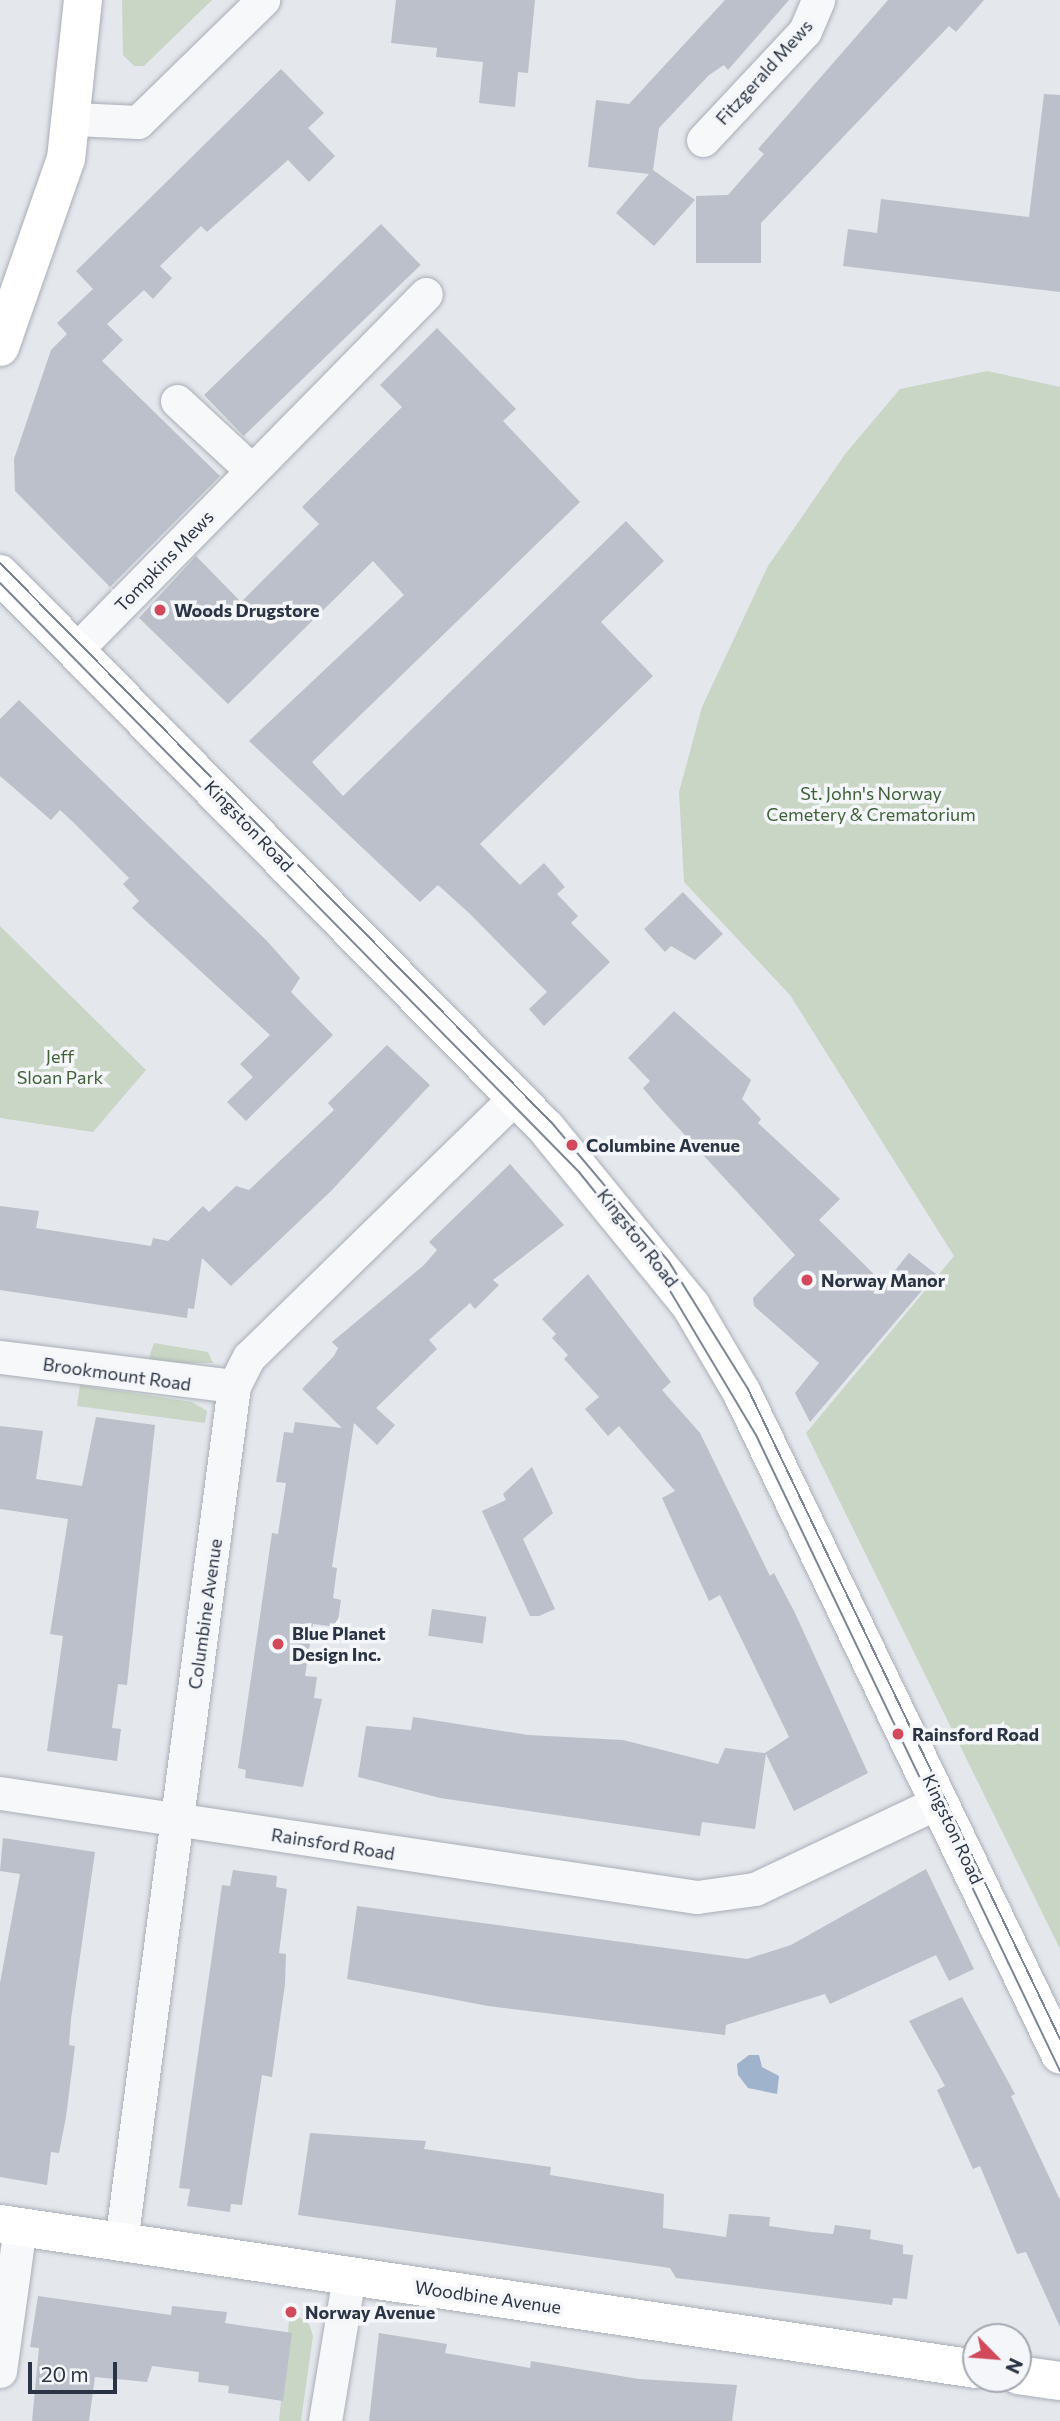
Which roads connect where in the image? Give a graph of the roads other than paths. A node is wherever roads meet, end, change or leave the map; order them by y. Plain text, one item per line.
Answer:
1 (83, 0) edge
2 (263, 0) edge
3 (818, 0) edge
4 (75, 119) junction
5 (703, 140) dead end
6 (426, 294) dead end
7 (0, 347) edge
8 (177, 401) dead end
9 (249, 468) junction
10 (0, 574) edge
11 (75, 650) junction
12 (515, 1097) junction
13 (0, 1357) edge
14 (233, 1386) junction
15 (0, 1793) edge
16 (940, 1801) junction
17 (177, 1819) junction
18 (1060, 2054) edge
19 (10, 2226) edge
20 (121, 2242) junction
21 (348, 2276) junction
22 (962, 2367) edge
23 (0, 2371) edge
24 (1032, 2377) edge
25 (1060, 2381) edge
26 (325, 2421) edge

1 - 4 main road
2 - 4 street
3 - 5 street, Fitzgerald Mews
4 - 7 main road
6 - 9 street, Tompkins Mews
8 - 9 street
9 - 11 street, Tompkins Mews
10 - 11 main road, Kingston Road
11 - 12 main road, Kingston Road
12 - 14 street, Columbine Avenue
12 - 16 main road, Kingston Road
13 - 14 street, Brookmount Road
14 - 17 street, Columbine Avenue
15 - 17 street, Rainsford Road
16 - 17 street, Rainsford Road
16 - 18 main road, Kingston Road
17 - 20 street, Columbine Avenue
19 - 20 main road, Woodbine Avenue
19 - 23 street
20 - 21 main road, Woodbine Avenue
21 - 22 main road, Woodbine Avenue
21 - 26 street
24 - 25 main road

